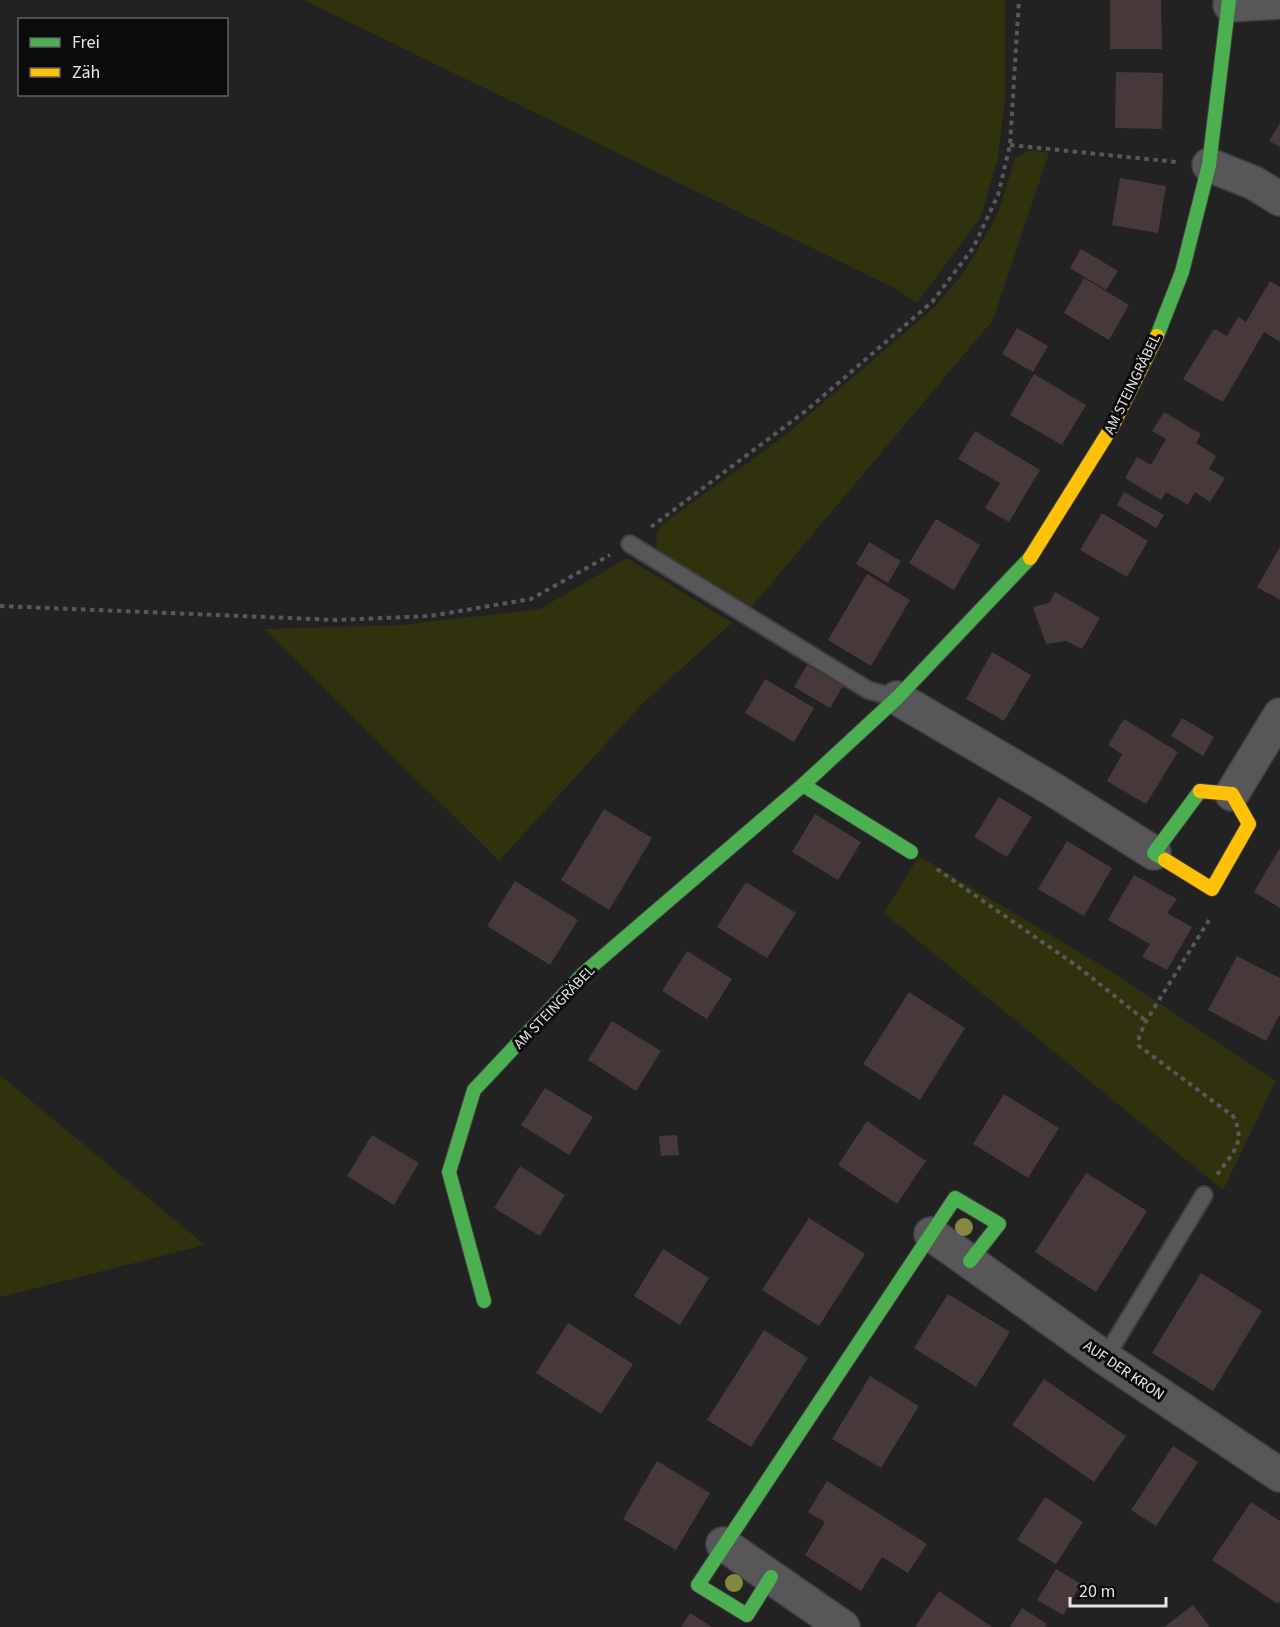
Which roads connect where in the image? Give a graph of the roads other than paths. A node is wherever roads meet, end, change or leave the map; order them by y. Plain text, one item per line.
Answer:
1 (1280, 2) edge
2 (1230, 3) edge
3 (1209, 165) junction
4 (1280, 198) edge
5 (630, 544) road end
6 (897, 698) junction
7 (1280, 715) edge
8 (803, 785) junction
9 (1232, 794) junction
10 (911, 852) road end
11 (1154, 853) junction
12 (1204, 1195) road end
13 (931, 1234) junction
14 (970, 1261) junction
15 (484, 1301) dead end
16 (1105, 1358) junction
17 (1280, 1475) edge
18 (723, 1544) junction
19 (771, 1577) junction
20 (843, 1627) edge

1 - 2 street, AM STEINGRÄBEL
2 - 3 street, AM STEINGRÄBEL
3 - 4 street
3 - 6 street, AM STEINGRÄBEL
5 - 6 lane
6 - 8 street, AM STEINGRÄBEL
6 - 11 street
7 - 9 street
8 - 10 street
8 - 15 street, AM STEINGRÄBEL
9 - 11 street
9 - 11 street
12 - 16 lane
13 - 14 street, AUF DER KRON
13 - 14 street
13 - 18 street
14 - 16 street, AUF DER KRON
16 - 17 street, AUF DER KRON
18 - 19 street
18 - 19 street
19 - 20 street

